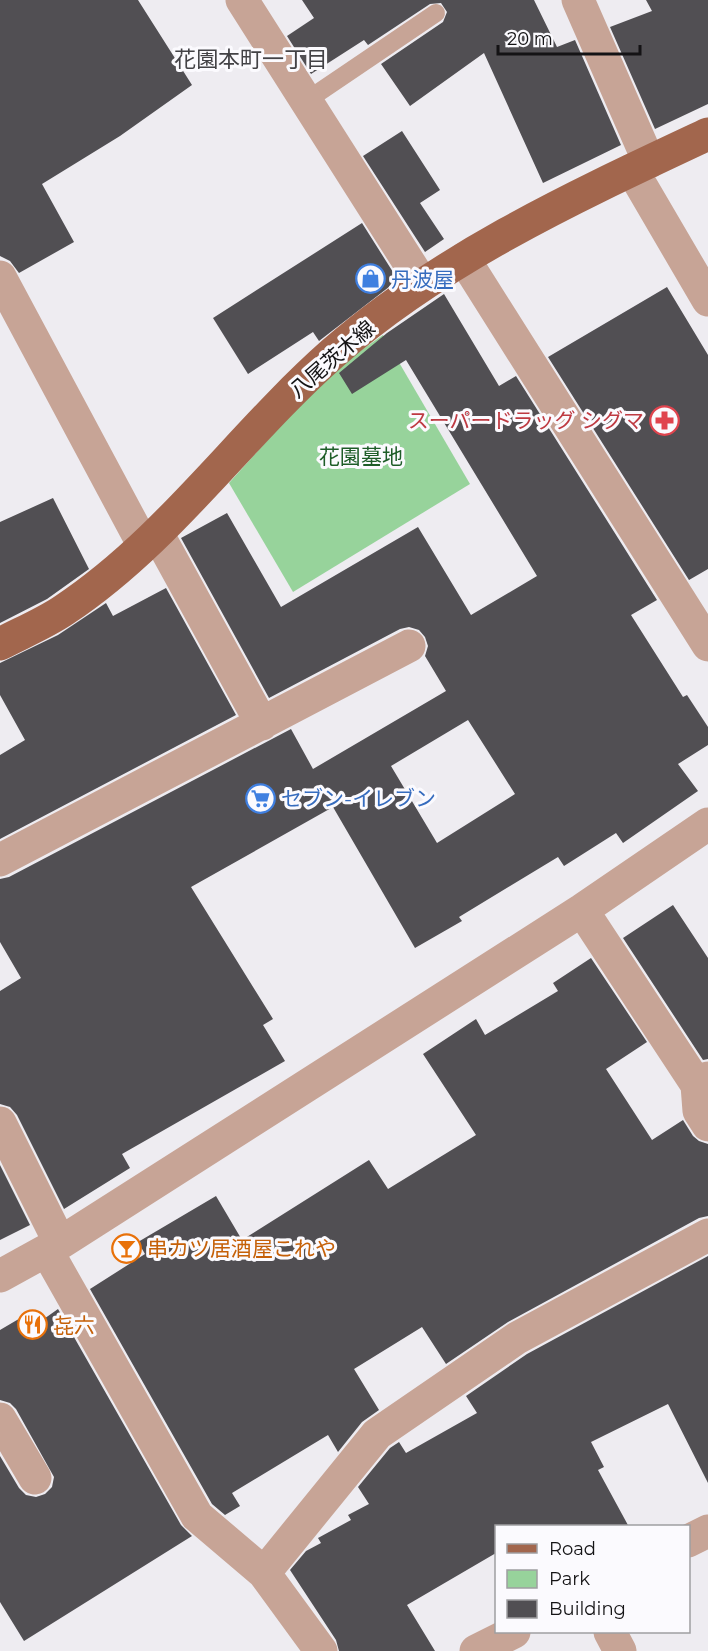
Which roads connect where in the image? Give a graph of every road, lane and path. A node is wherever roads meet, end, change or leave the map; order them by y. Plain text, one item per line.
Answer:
1 (242, 0) edge
2 (578, 0) edge
3 (436, 13) dead end
4 (306, 101) junction
5 (708, 135) edge
6 (641, 166) junction
7 (464, 259) junction
8 (0, 278) edge
9 (422, 283) junction
10 (708, 300) edge
11 (151, 540) junction
12 (0, 644) edge
13 (708, 645) edge
14 (409, 646) dead end
15 (262, 724) junction
16 (708, 824) edge
17 (0, 860) edge
18 (582, 910) junction
19 (703, 1082) edge
20 (0, 1123) edge
21 (708, 1125) edge
22 (708, 1235) edge
23 (53, 1247) junction
24 (0, 1276) edge
25 (0, 1419) edge
26 (35, 1478) dead end
27 (708, 1531) edge
28 (690, 1540) edge
29 (264, 1573) junction
30 (512, 1633) edge
31 (611, 1633) edge
32 (321, 1651) edge
33 (476, 1651) edge
34 (620, 1651) edge

1 - 4 street
2 - 6 street
3 - 4 lane
4 - 9 street
5 - 6 main road, 八尾茨木線
6 - 7 main road, 八尾茨木線
6 - 10 street
7 - 9 main road, 八尾茨木線
7 - 13 street
8 - 11 street
9 - 11 main road, 八尾茨木線
11 - 12 main road, 八尾茨木線
11 - 15 street
14 - 15 street
15 - 17 street
16 - 18 street
18 - 19 street
18 - 23 street
19 - 21 street
20 - 23 street
22 - 29 street
23 - 24 street
23 - 29 street
25 - 26 street
27 - 28 street
29 - 32 street
30 - 33 street
31 - 34 street

